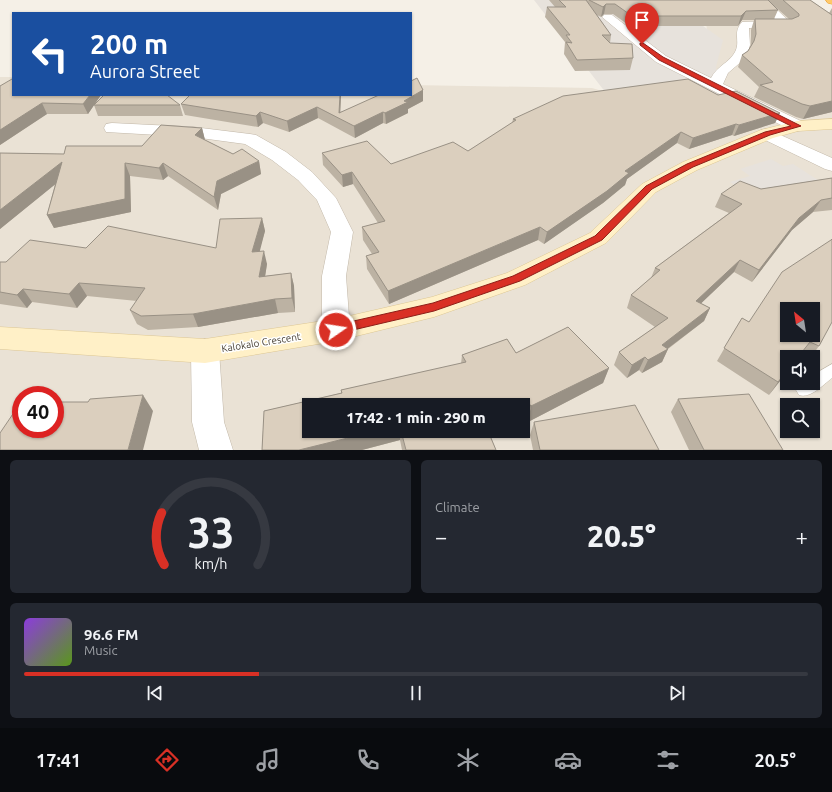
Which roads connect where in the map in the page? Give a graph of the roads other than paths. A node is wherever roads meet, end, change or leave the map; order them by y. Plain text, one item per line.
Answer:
1 (768, 7) edge
2 (608, 17) edge
3 (715, 86) junction
4 (832, 124) edge
5 (797, 126) junction
6 (112, 128) dead end
7 (767, 134) junction
8 (832, 165) edge
9 (336, 330) junction
10 (0, 338) edge
11 (205, 352) junction
12 (832, 370) edge
13 (820, 379) edge
14 (216, 450) edge

1 - 3 street
2 - 3 street
3 - 5 street
4 - 5 street, Kalokalo Crescent
5 - 7 street, Kalokalo Crescent
6 - 9 street
7 - 8 street
7 - 9 street, Kalokalo Crescent
9 - 11 street, Kalokalo Crescent
10 - 11 street, Kalokalo Crescent
11 - 14 street
12 - 13 lane

